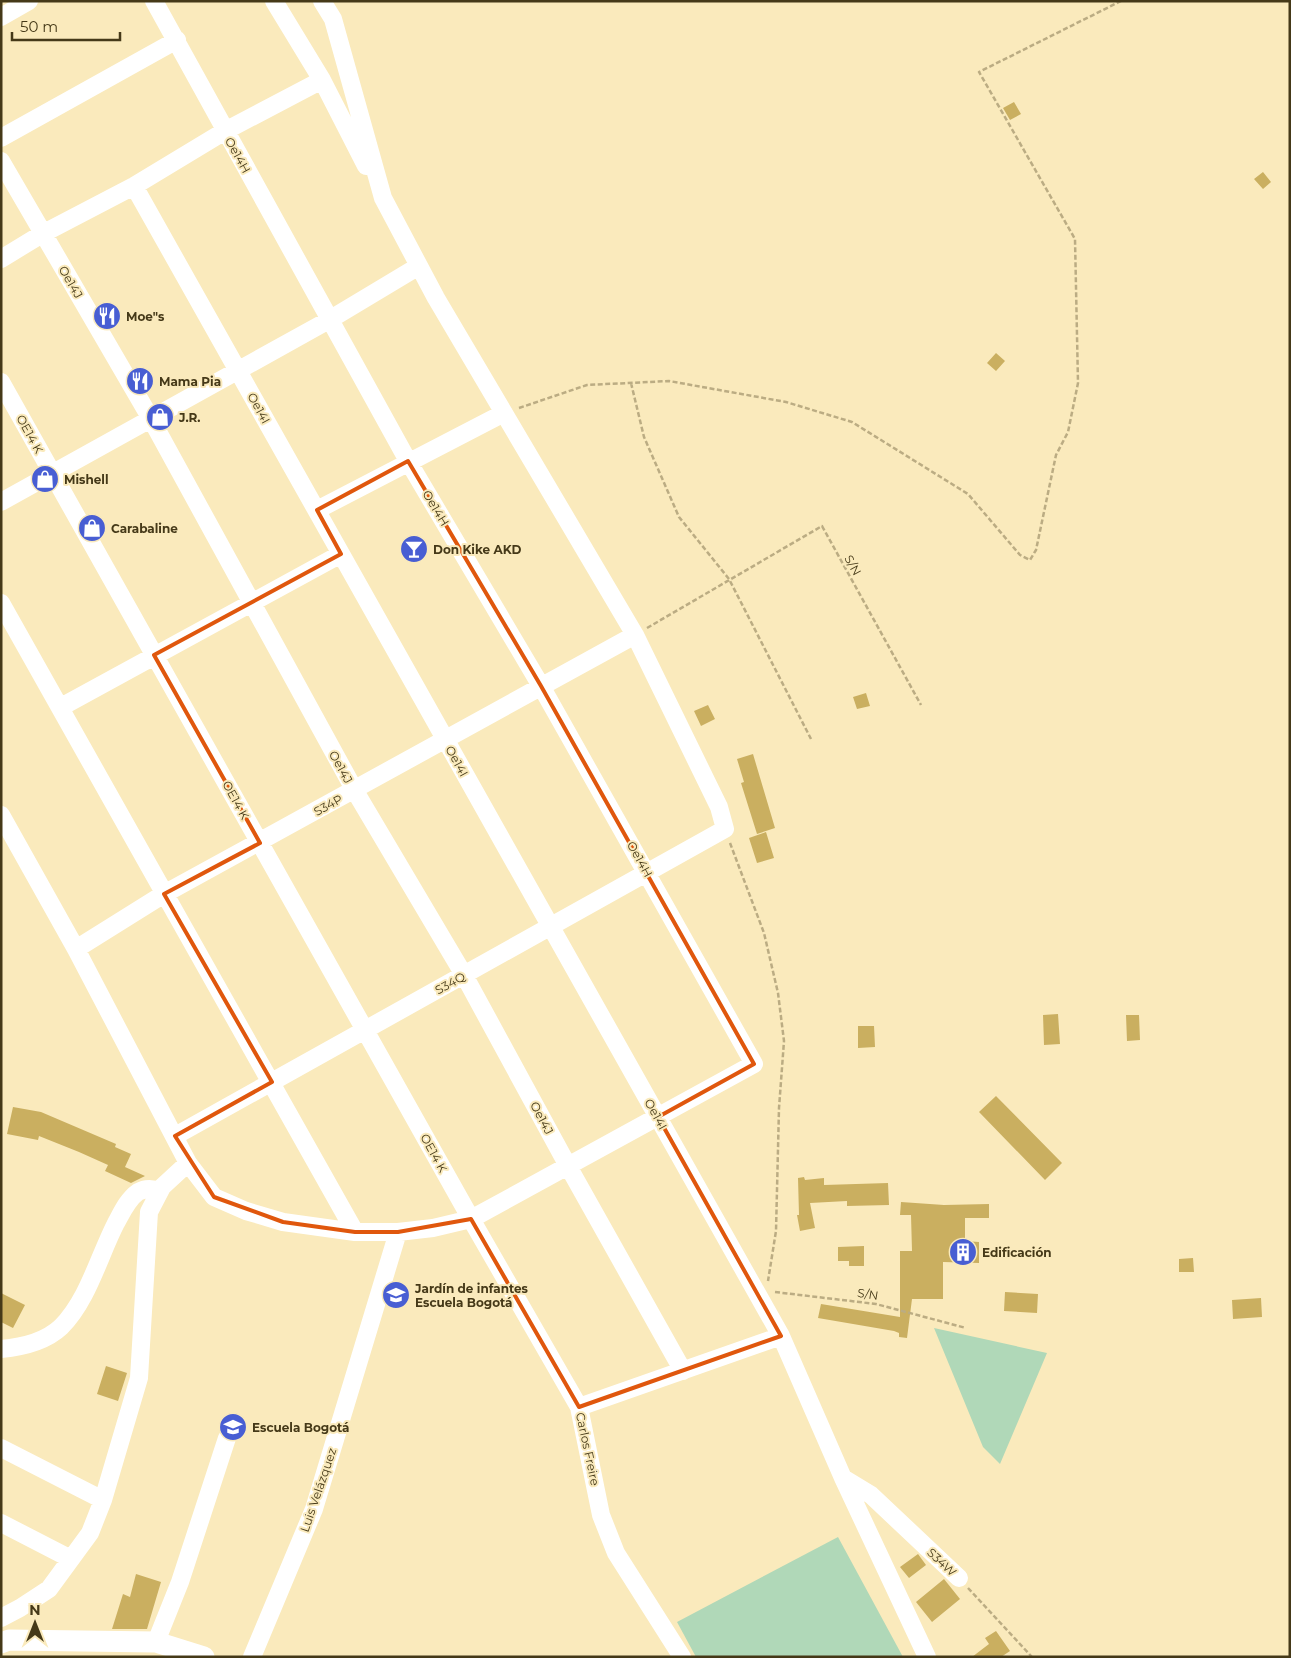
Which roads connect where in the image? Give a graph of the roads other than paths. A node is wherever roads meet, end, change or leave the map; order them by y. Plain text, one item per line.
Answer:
1 (29, 1) edge
2 (154, 1) edge
3 (274, 1) edge
4 (322, 1) edge
5 (1, 17) edge
6 (176, 40) junction
7 (322, 80) junction
8 (224, 131) junction
9 (1, 138) edge
10 (1, 161) edge
11 (134, 186) junction
12 (382, 198) junction
13 (42, 234) junction
14 (1, 259) edge
15 (419, 266) junction
16 (329, 320) junction
17 (238, 370) junction
18 (1, 382) edge
19 (504, 413) junction
20 (151, 419) junction
21 (408, 462) junction
22 (53, 474) junction
23 (1, 502) edge
24 (317, 510) junction
25 (341, 554) junction
26 (251, 602) junction
27 (1, 603) edge
28 (635, 635) junction
29 (154, 655) junction
30 (542, 686) junction
31 (60, 707) junction
32 (445, 738) junction
33 (355, 791) junction
34 (3, 823) edge
35 (260, 843) junction
36 (648, 873) junction
37 (164, 894) junction
38 (551, 927) junction
39 (76, 950) junction
40 (464, 975) junction
41 (365, 1030) junction
42 (272, 1082) junction
43 (658, 1117) junction
44 (175, 1136) junction
45 (188, 1163) junction
46 (568, 1166) junction
47 (160, 1191) junction
48 (471, 1218) junction
49 (355, 1232) junction
50 (398, 1232) junction
51 (781, 1336) junction
52 (1, 1349) edge
53 (683, 1371) junction
54 (579, 1407) junction
55 (227, 1438) dead end
56 (1, 1448) edge
57 (843, 1478) junction
58 (102, 1500) junction
59 (1, 1523) edge
60 (70, 1559) junction
61 (959, 1578) road end
62 (1, 1618) edge
63 (156, 1642) junction
64 (4, 1644) edge
65 (204, 1657) edge
66 (252, 1657) edge
67 (682, 1657) edge
68 (927, 1657) edge

1 - 5 street
2 - 6 street, Oe14H
3 - 7 street
4 - 12 street
6 - 8 street, Oe14H
6 - 9 street
7 - 8 street
7 - 12 street
8 - 11 street
8 - 16 street, Oe14H
10 - 13 street, Oe14J
11 - 13 street
11 - 17 street, Oe14I
12 - 15 street
13 - 14 street
13 - 20 street, Oe14J
15 - 16 street
15 - 19 street
16 - 17 street
16 - 21 street, Oe14H
17 - 20 street
17 - 24 street, Oe14I
18 - 22 street, OE14 K
19 - 21 street
19 - 28 street
20 - 22 street
20 - 26 street, Oe14J
21 - 24 street
21 - 30 street, Oe14H
22 - 23 street
22 - 29 street, OE14 K
24 - 25 street, Oe14I
25 - 26 street
25 - 32 street, Oe14I
26 - 29 street
26 - 33 street, Oe14J
27 - 31 street
28 - 30 street, S34P
28 - 36 street, S34Q
29 - 31 street
29 - 35 street, OE14 K
30 - 32 street, S34P
30 - 36 street, Oe14H
31 - 37 street
32 - 33 street, S34P
32 - 38 street, Oe14I
33 - 35 street, S34P
33 - 40 street, Oe14J
34 - 39 street
35 - 37 street, S34P
35 - 41 street, OE14 K
36 - 38 street, S34Q
36 - 43 street, Oe14H
37 - 39 street, S34P
37 - 42 street
38 - 40 street, S34Q
38 - 43 street, Oe14I
39 - 44 street
40 - 41 street, S34Q
40 - 46 street, Oe14J
41 - 42 street, S34Q
41 - 48 street, OE14 K
42 - 44 street, S34Q
42 - 49 street
43 - 46 street
43 - 51 street, Oe14I
44 - 45 street
45 - 47 street
45 - 49 street
46 - 48 street
46 - 53 street, Oe14J
47 - 52 street
47 - 58 street
48 - 50 street
48 - 54 street, Carlos Freire
49 - 50 street
50 - 66 street, Luis Velázquez
51 - 53 street
51 - 57 street, Oe14I
53 - 54 street
54 - 67 street, Carlos Freire
55 - 63 street
56 - 58 street
57 - 61 street, S34W
57 - 68 street, Oe14I
58 - 60 street
59 - 60 street
60 - 62 street
63 - 64 street
63 - 65 street

